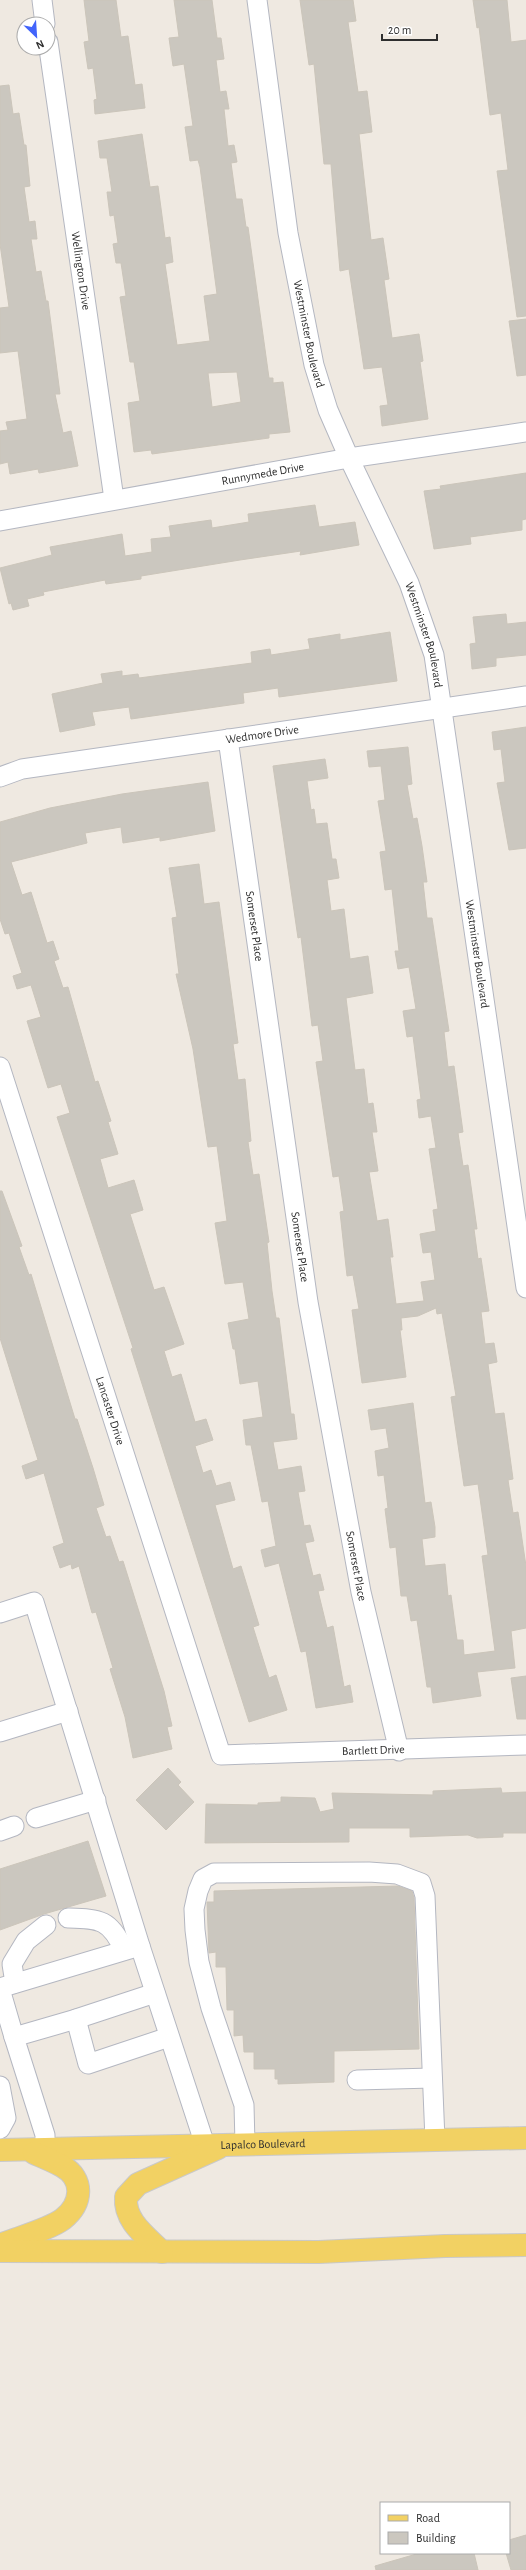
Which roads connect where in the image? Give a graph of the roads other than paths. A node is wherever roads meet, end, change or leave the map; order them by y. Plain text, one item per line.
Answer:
1 (42, 0) edge
2 (257, 0) edge
3 (44, 16) edge
4 (50, 56) edge
5 (526, 432) edge
6 (349, 458) junction
7 (114, 499) junction
8 (0, 521) edge
9 (526, 696) edge
10 (443, 707) junction
11 (228, 739) junction
12 (0, 777) edge
13 (0, 1067) edge
14 (526, 1288) edge
15 (0, 1613) edge
16 (68, 1711) junction
17 (0, 1732) edge
18 (526, 1745) edge
19 (399, 1750) junction
20 (221, 1755) joint
21 (96, 1800) junction
22 (36, 1818) dead end
23 (68, 1918) dead end
24 (46, 1925) dead end
25 (132, 1948) junction
26 (5, 1986) edge
27 (155, 1993) junction
28 (76, 2019) junction
29 (14, 2037) junction
30 (169, 2037) junction
31 (432, 2078) junction
32 (357, 2080) dead end
33 (0, 2086) edge
34 (0, 2129) edge
35 (526, 2138) edge
36 (435, 2140) junction
37 (236, 2144) junction
38 (204, 2145) junction
39 (0, 2150) edge
40 (35, 2150) junction
41 (526, 2234) edge
42 (0, 2245) edge
43 (526, 2245) edge
44 (445, 2246) junction
45 (0, 2251) edge
46 (162, 2252) junction

1 - 3 street
2 - 6 street, Westminster Boulevard
4 - 7 street, Wellington Drive
5 - 6 street, Runnymede Drive
6 - 7 street, Runnymede Drive
6 - 10 street, Westminster Boulevard
7 - 8 street, Runnymede Drive
9 - 10 street, Wedmore Drive
10 - 11 street, Wedmore Drive
10 - 14 street, Westminster Boulevard
11 - 12 street, Wedmore Drive
11 - 19 street, Somerset Place
13 - 20 street, Lancaster Drive
15 - 16 street
16 - 17 street
16 - 21 street
18 - 19 street, Bartlett Drive
19 - 20 street, Bartlett Drive
21 - 22 street
21 - 25 street
23 - 25 street
24 - 26 street
25 - 26 street
25 - 27 street
26 - 29 street
27 - 28 street
27 - 30 street
28 - 29 street
28 - 30 street
29 - 40 street
30 - 38 street
31 - 32 street
31 - 36 street
31 - 37 street
33 - 34 street
35 - 36 main road, Lapalco Boulevard
36 - 37 main road, Lapalco Boulevard
37 - 38 main road, Lapalco Boulevard
37 - 46 main road
38 - 40 main road, Lapalco Boulevard
39 - 40 main road, Lapalco Boulevard
40 - 42 main road
41 - 44 main road
43 - 44 main road
44 - 46 main road
45 - 46 main road

